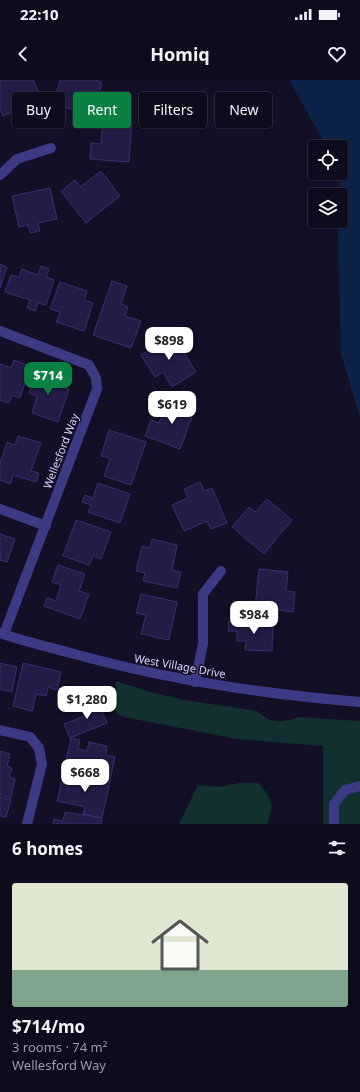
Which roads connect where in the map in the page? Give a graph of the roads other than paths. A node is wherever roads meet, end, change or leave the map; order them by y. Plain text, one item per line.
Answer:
1 (51, 148) dead end
2 (0, 175) edge
3 (0, 331) edge
4 (0, 509) edge
5 (46, 526) junction
6 (221, 570) dead end
7 (2, 634) edge
8 (195, 682) junction
9 (360, 702) edge
10 (0, 730) edge
11 (360, 786) edge
12 (27, 824) edge
13 (334, 824) edge

1 - 2 street
3 - 5 street, Wellesford Way
4 - 5 street
5 - 7 street, Wellesford Way
6 - 8 street
7 - 8 street, West Village Drive
8 - 9 street, West Village Drive
10 - 12 street
11 - 13 street

